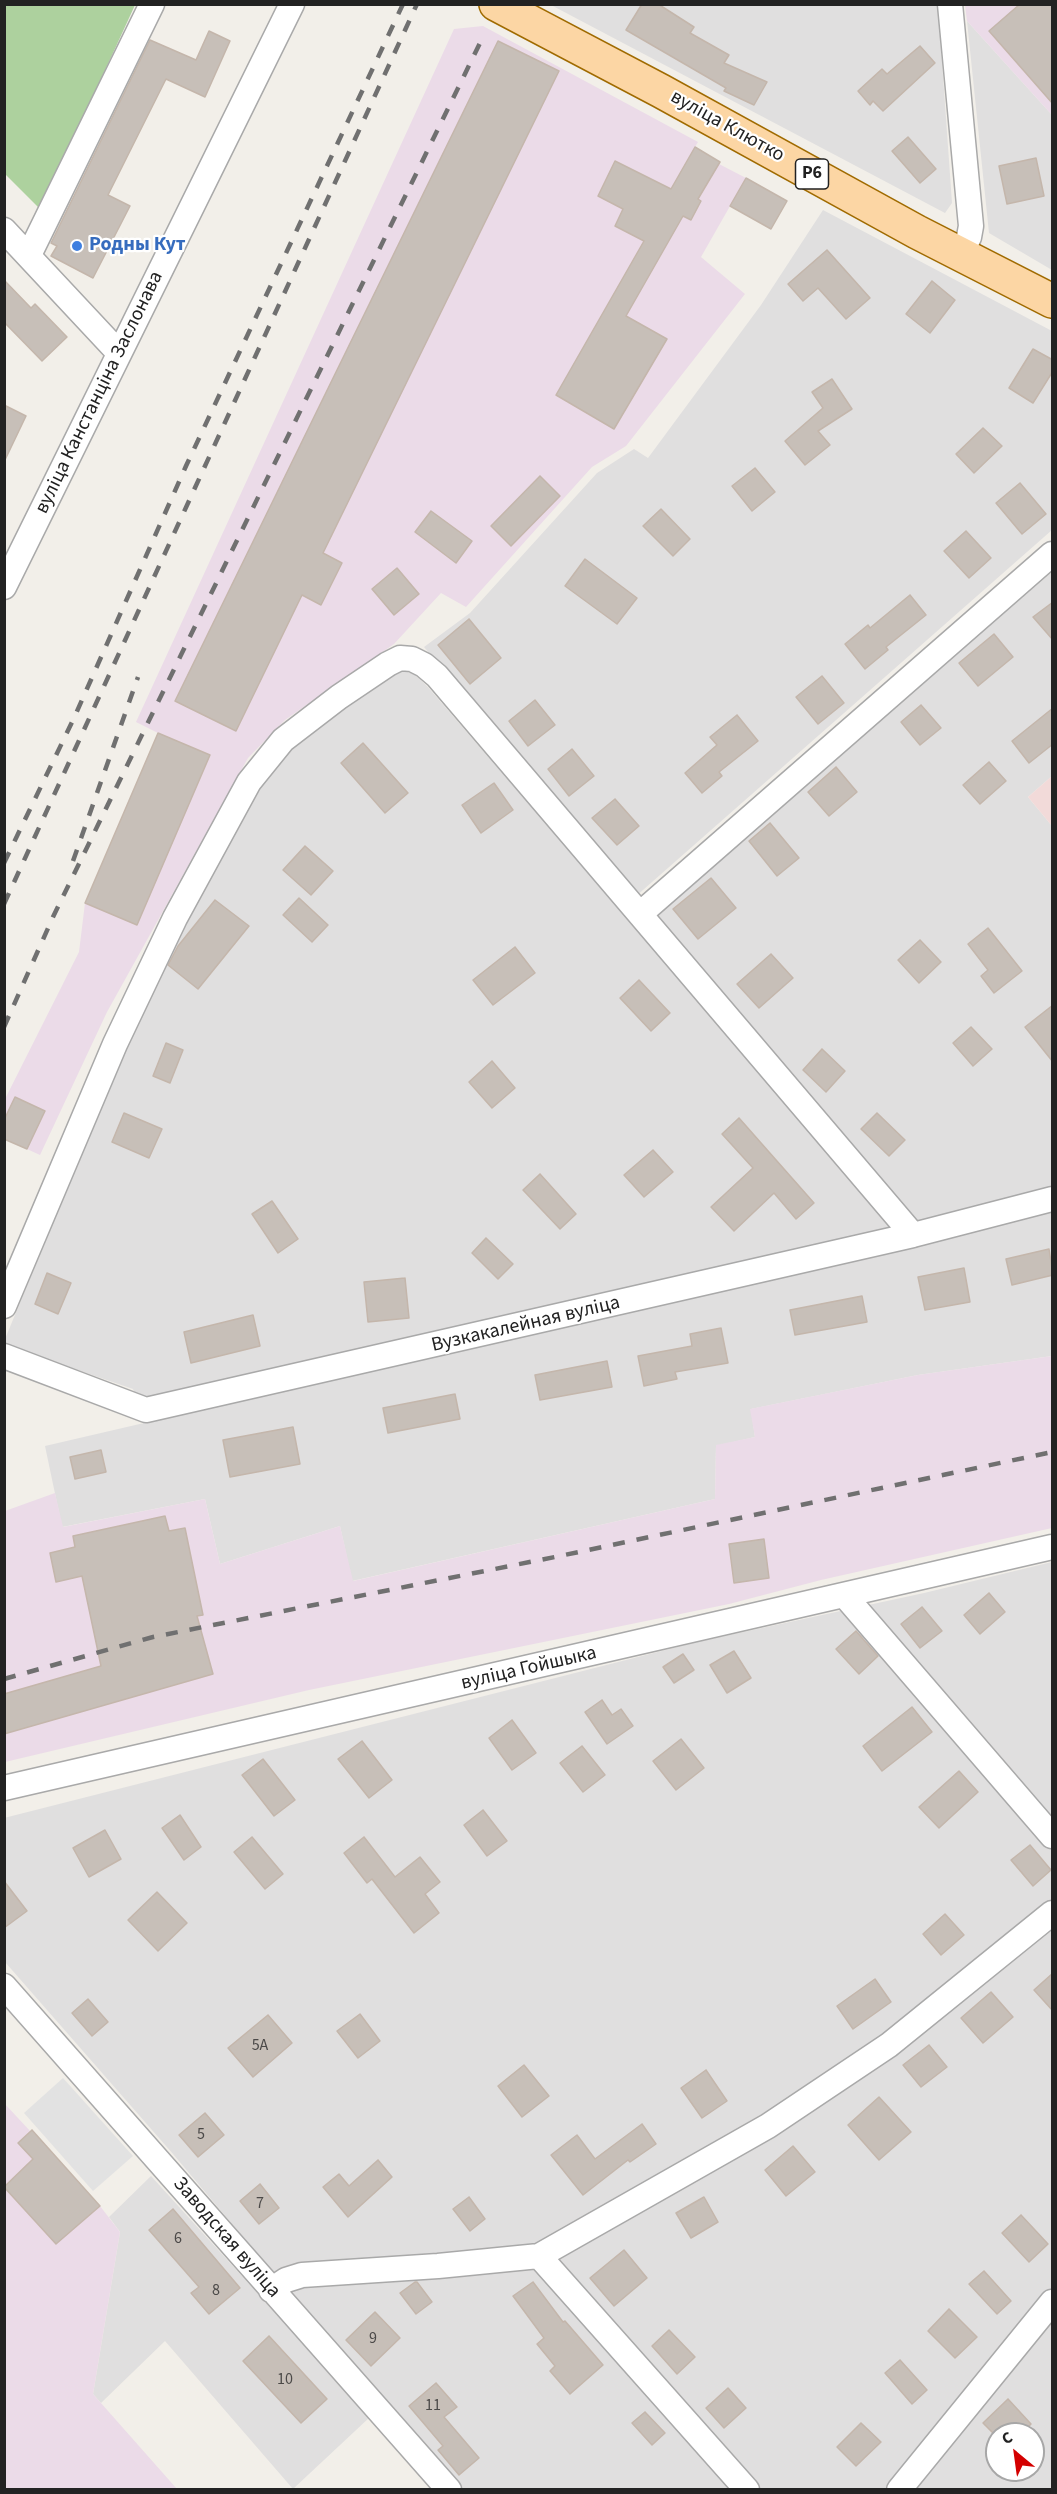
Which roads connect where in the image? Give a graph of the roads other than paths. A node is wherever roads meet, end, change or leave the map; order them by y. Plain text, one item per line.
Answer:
1 (152, 4) edge
2 (292, 4) edge
3 (496, 4) edge
4 (950, 4) edge
5 (4, 230) edge
6 (28, 255) junction
7 (961, 255) junction
8 (1053, 301) edge
9 (120, 352) junction
10 (1053, 554) edge
11 (4, 587) edge
12 (640, 914) junction
13 (1053, 1199) edge
14 (913, 1236) junction
15 (4, 1306) edge
16 (4, 1356) edge
17 (1053, 1547) edge
18 (845, 1596) junction
19 (4, 1788) edge
20 (1053, 1836) edge
21 (1053, 1913) edge
22 (4, 1986) edge
23 (539, 2256) junction
24 (271, 2290) junction
25 (1053, 2302) edge
26 (449, 2490) edge
27 (747, 2490) edge
28 (899, 2490) edge

1 - 6 street
2 - 9 street, вуліца Канстанціна Заслонава
3 - 7 main road, вуліца Клютко / Р6
4 - 7 street
5 - 6 street
6 - 9 street
7 - 8 main road, вуліца Клютко / Р6
9 - 11 street, вуліца Канстанціна Заслонава
10 - 12 street
12 - 14 street
12 - 15 street
13 - 14 street, Вузкакалейная вуліца
14 - 16 street, Вузкакалейная вуліца
17 - 18 street, вуліца Гойшыка
18 - 19 street, вуліца Гойшыка
18 - 20 street
21 - 23 street
22 - 24 street, Заводская вуліца
23 - 24 street
23 - 27 street
24 - 26 street, Заводская вуліца
25 - 28 street

